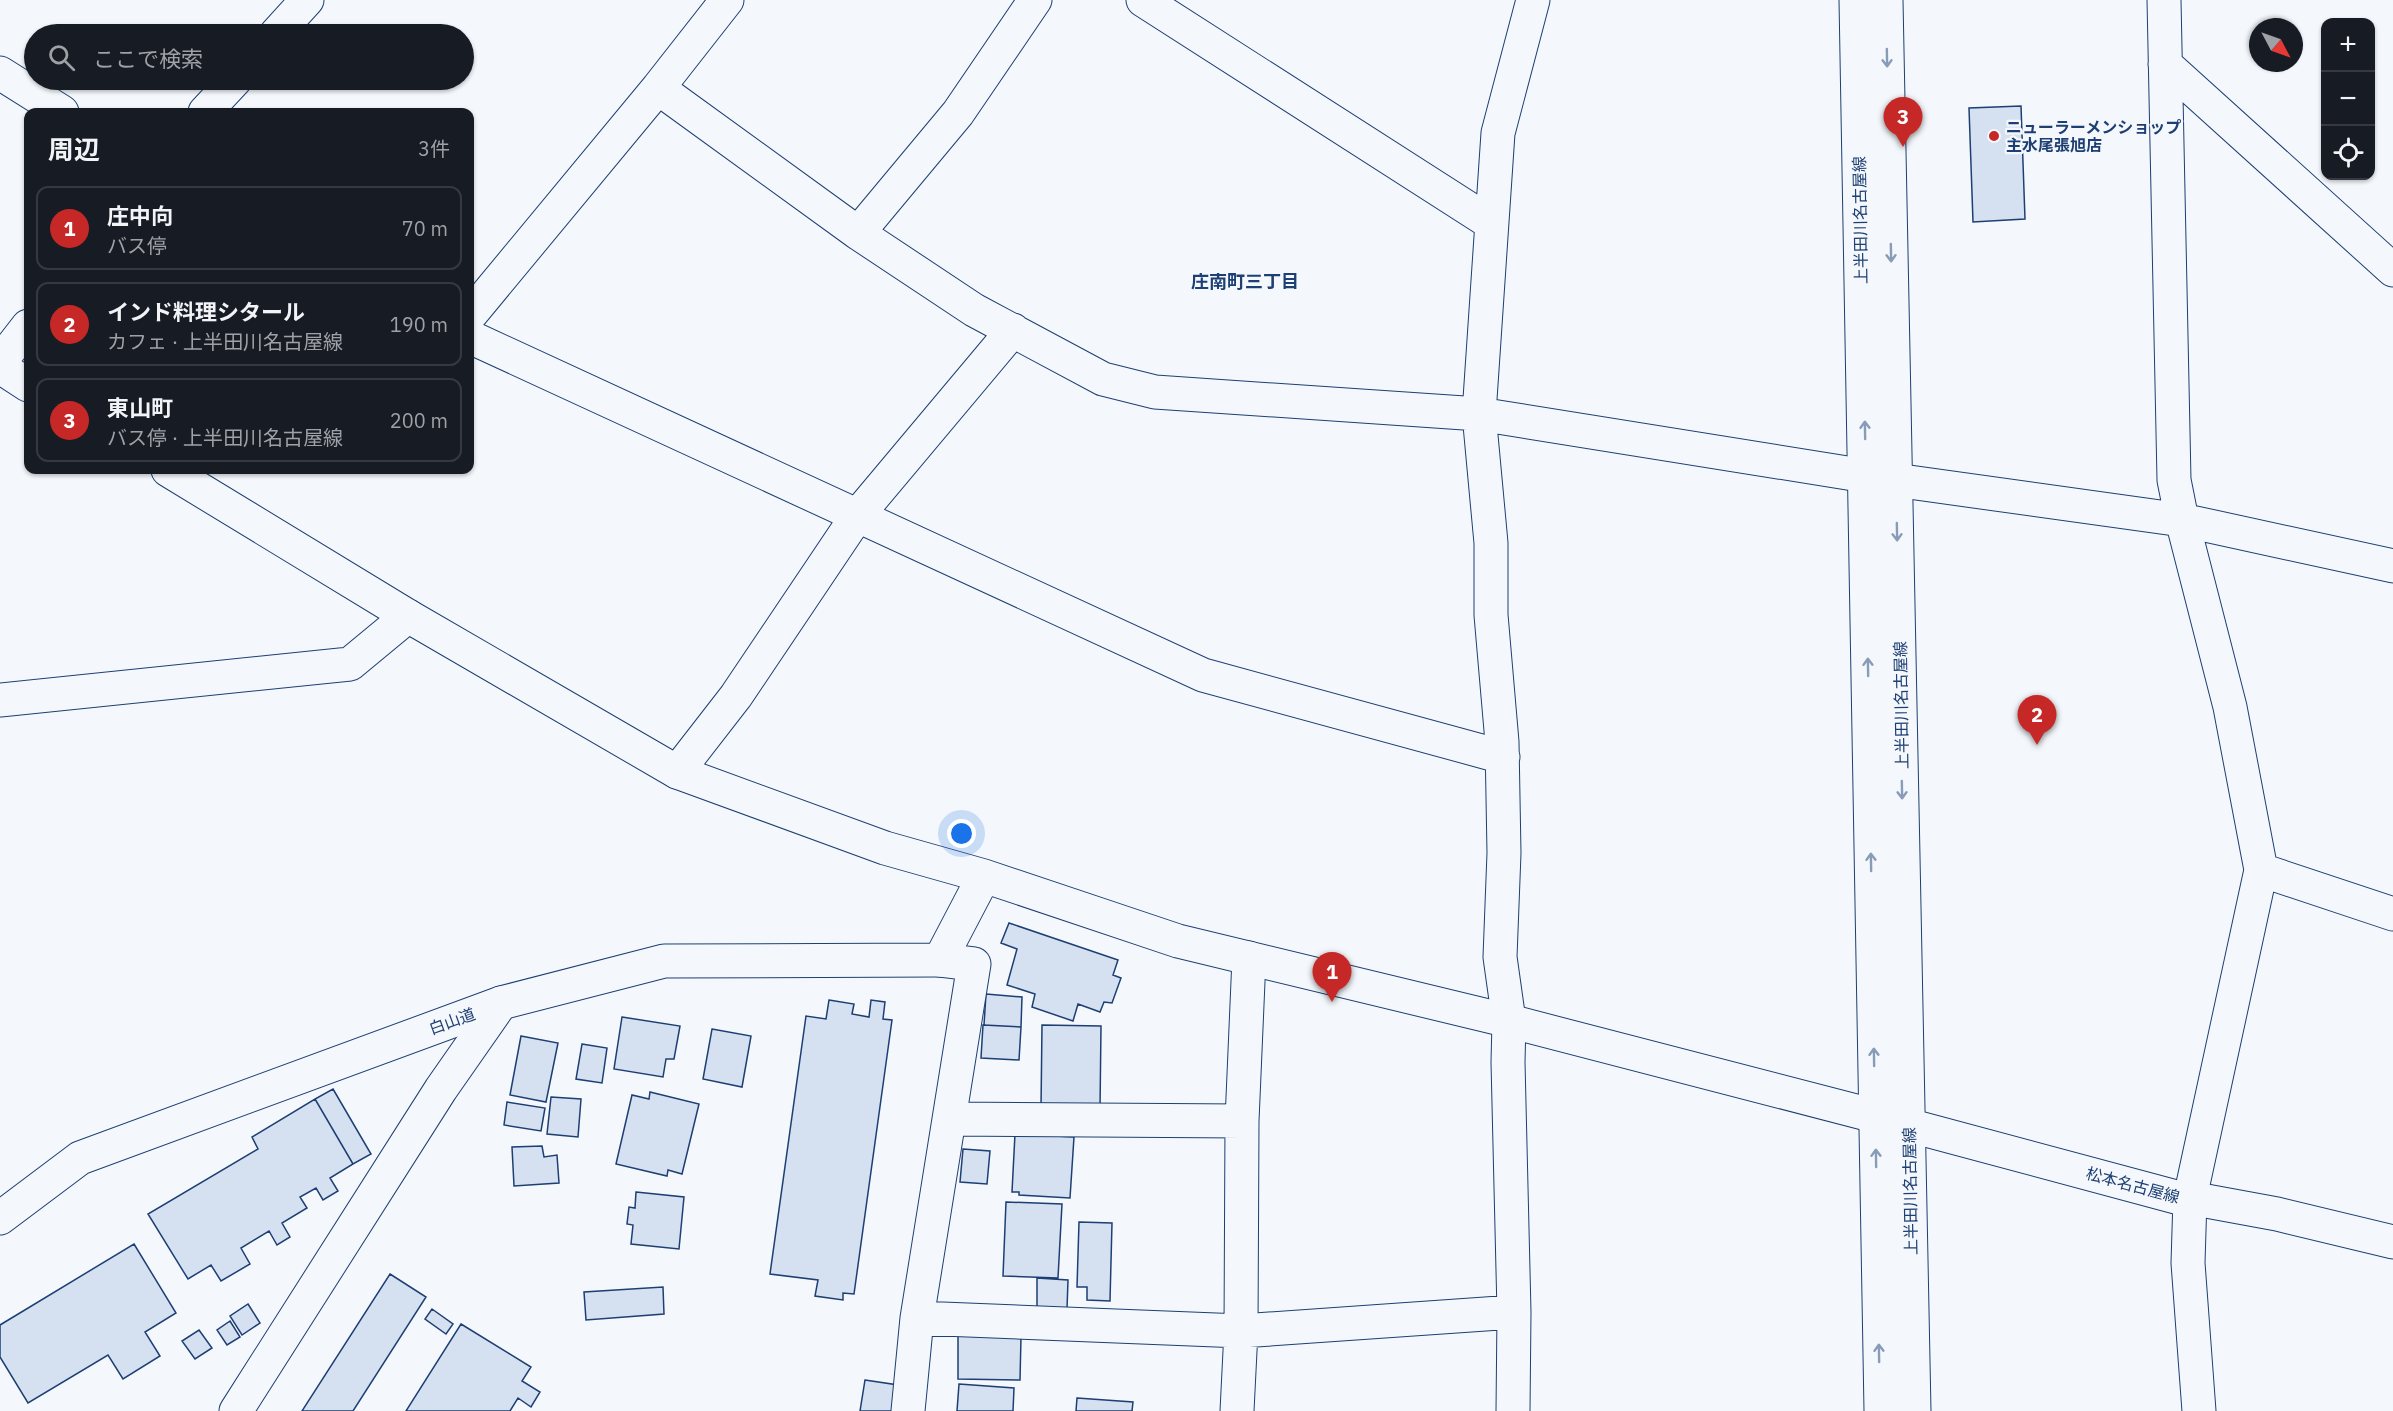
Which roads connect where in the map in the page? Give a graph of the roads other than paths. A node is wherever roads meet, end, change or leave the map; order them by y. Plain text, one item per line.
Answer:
1 (307, 0) edge
2 (727, 0) edge
3 (1035, 0) edge
4 (1143, 0) edge
5 (1533, 0) edge
6 (1856, 0) edge
7 (1886, 0) edge
8 (2164, 0) edge
9 (285, 24) edge
10 (2165, 64) junction
11 (0, 72) edge
12 (24, 87) edge
13 (658, 88) junction
14 (28, 90) edge
15 (226, 90) edge
16 (56, 108) edge
17 (209, 108) edge
18 (1491, 223) junction
19 (858, 233) junction
20 (2393, 270) edge
21 (474, 310) edge
22 (1013, 330) junction
23 (24, 331) edge
24 (474, 339) edge
25 (0, 362) edge
26 (0, 367) edge
27 (24, 382) edge
28 (1479, 414) junction
29 (175, 474) edge
30 (1881, 478) junction
31 (857, 516) junction
32 (2182, 520) junction
33 (2393, 566) edge
34 (408, 616) junction
35 (0, 700) edge
36 (1503, 757) junction
37 (677, 772) junction
38 (2261, 870) junction
39 (984, 876) junction
40 (2393, 914) edge
41 (1249, 958) junction
42 (940, 960) junction
43 (501, 1003) junction
44 (1509, 1021) junction
45 (1875, 1116) junction
46 (950, 1119) junction
47 (1242, 1121) junction
48 (1909, 1125) junction
49 (2190, 1198) junction
50 (0, 1218) edge
51 (2393, 1242) edge
52 (1514, 1312) junction
53 (917, 1318) junction
54 (1241, 1331) junction
55 (236, 1411) edge
56 (908, 1411) edge
57 (1237, 1411) edge
58 (1513, 1411) edge
59 (1881, 1411) edge
60 (1914, 1411) edge
61 (2199, 1411) edge

1 - 9 street
2 - 13 street
3 - 19 street
4 - 18 street
5 - 18 street
30 -> 6 street, 上半田川名古屋線
7 -> 30 street, 上半田川名古屋線
8 - 10 street
10 - 20 street
10 - 32 street
11 - 12 street
13 - 19 street
13 - 21 street
14 - 16 street
15 - 17 street
18 - 28 street
19 - 22 street
22 - 28 street
22 - 31 street
23 - 25 street
24 - 31 street
26 - 27 street
28 - 30 street
28 - 36 street
29 - 34 street, 松本名古屋線
30 - 32 street
45 -> 30 street, 上半田川名古屋線
30 -> 48 street, 上半田川名古屋線
31 - 36 street
31 - 37 street
32 - 33 street
32 - 38 street
34 - 35 street
34 - 37 street, 松本名古屋線
36 - 44 street
37 - 39 street, 松本名古屋線
38 - 40 street
38 - 49 street
39 - 41 street, 松本名古屋線
39 - 42 street
41 - 44 street, 松本名古屋線
41 - 47 street
42 - 43 street, 白山道
42 - 46 street, 白山道
43 - 50 street, 白山道
43 - 55 street
44 - 45 street, 松本名古屋線
44 - 52 street
45 - 48 street, 松本名古屋線
59 -> 45 street, 上半田川名古屋線
46 - 47 street
46 - 53 street
47 - 54 street
48 - 49 street, 松本名古屋線
48 - 60 street, 上半田川名古屋線
49 - 51 street, 松本名古屋線
49 - 61 street
52 - 54 street
52 - 58 street
53 - 54 street
53 - 56 street
54 - 57 street

